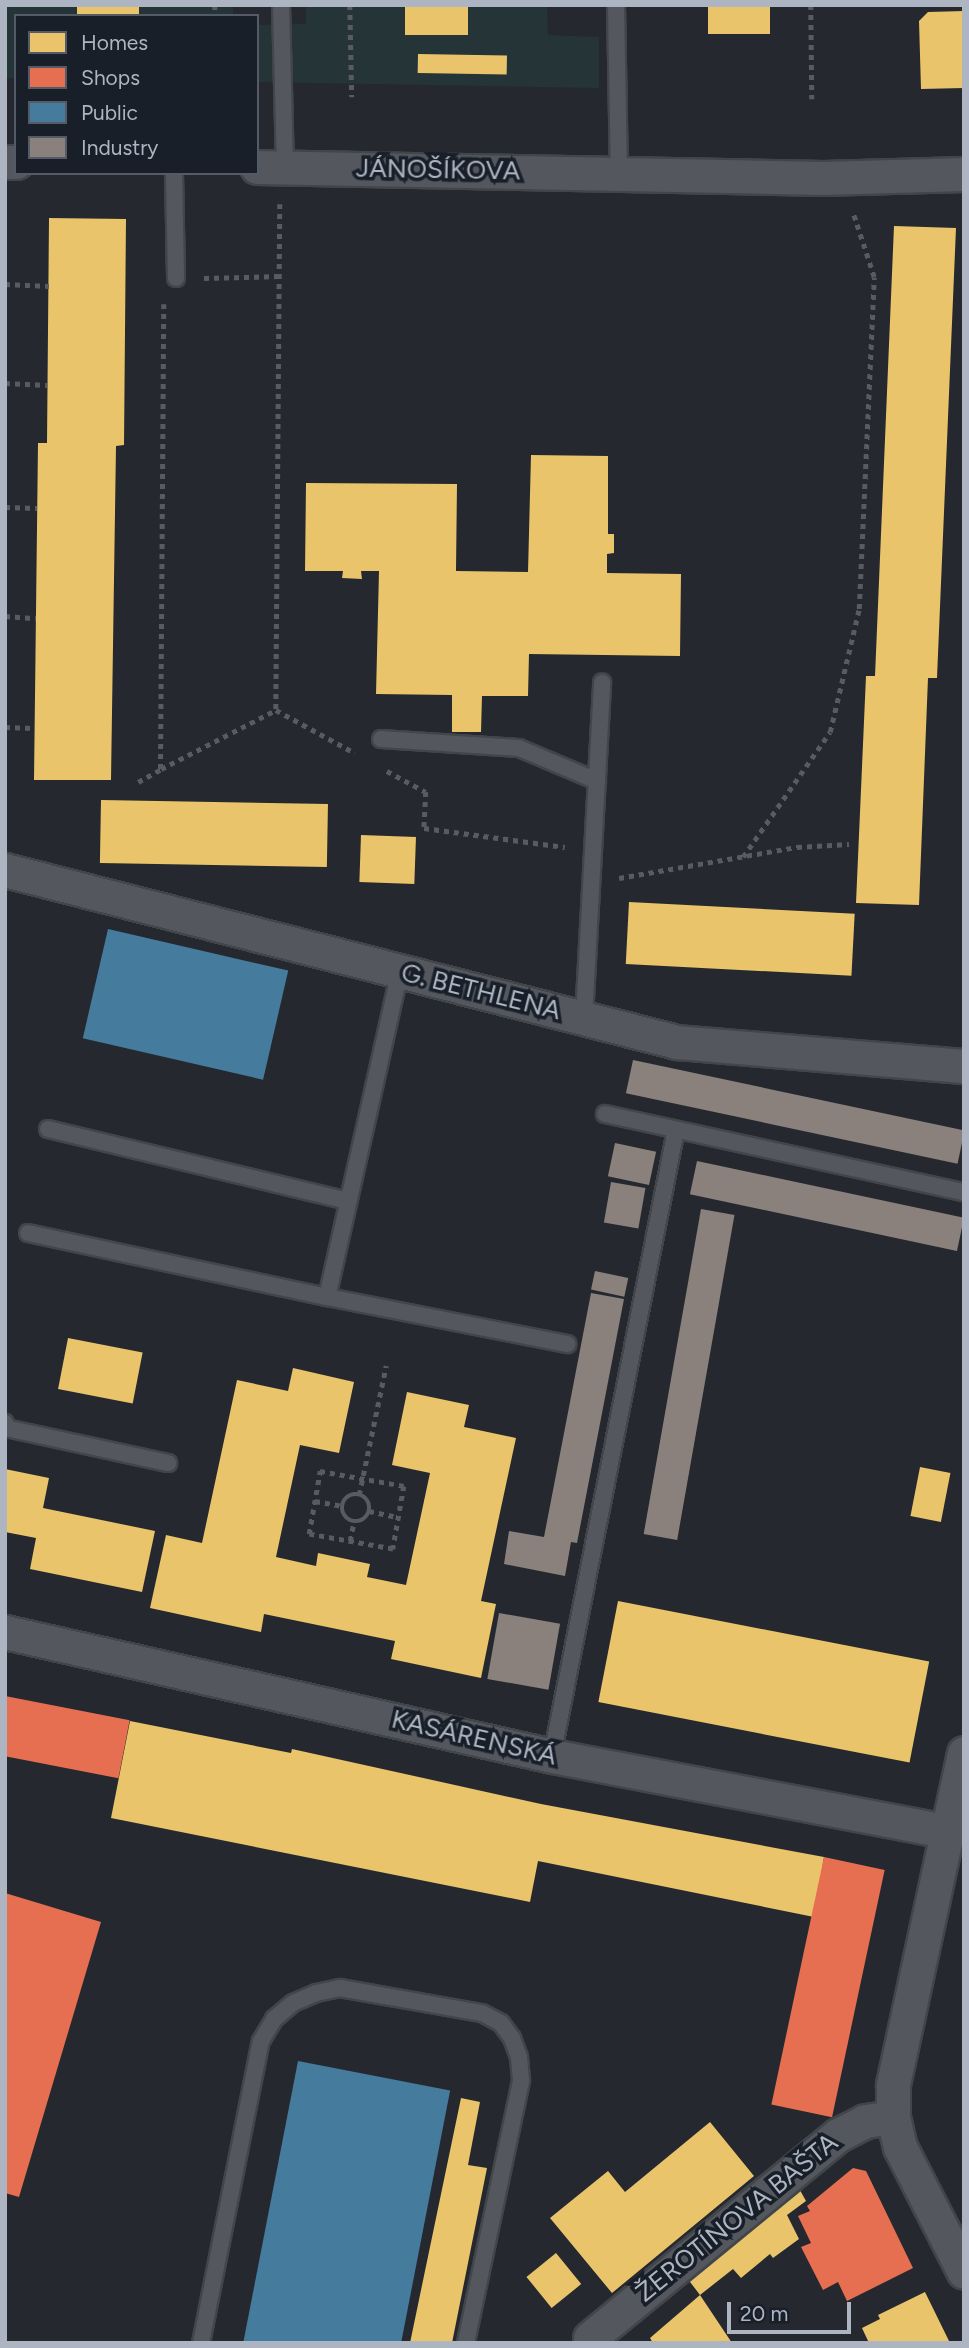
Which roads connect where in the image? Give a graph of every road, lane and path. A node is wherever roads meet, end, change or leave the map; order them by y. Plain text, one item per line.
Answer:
1 (281, 5) edge
2 (350, 5) edge
3 (616, 5) edge
4 (811, 5) edge
5 (352, 97) dead end
6 (812, 99) dead end
7 (271, 167) edge
8 (619, 173) junction
9 (964, 174) edge
10 (174, 175) edge
11 (279, 201) dead end
12 (850, 204) dead end
13 (279, 276) junction
14 (176, 278) junction
15 (5, 284) edge
16 (48, 286) dead end
17 (5, 383) edge
18 (47, 385) dead end
19 (5, 507) edge
20 (37, 508) dead end
21 (5, 616) edge
22 (36, 618) dead end
23 (602, 682) dead end
24 (275, 710) junction
25 (5, 727) edge
26 (34, 729) dead end
27 (381, 739) dead end
28 (357, 754) dead end
29 (380, 767) dead end
30 (161, 769) junction
31 (597, 781) junction
32 (138, 782) dead end
33 (849, 844) dead end
34 (593, 851) junction
35 (743, 857) junction
36 (6, 877) edge
37 (607, 880) dead end
38 (400, 971) junction
39 (584, 1018) junction
40 (964, 1066) edge
41 (605, 1114) dead end
42 (48, 1129) dead end
43 (676, 1130) junction
44 (964, 1192) edge
45 (348, 1201) junction
46 (28, 1233) dead end
47 (327, 1297) junction
48 (567, 1344) dead end
49 (386, 1366) dead end
50 (5, 1423) edge
51 (168, 1463) dead end
52 (362, 1478) junction
53 (359, 1495) junction
54 (315, 1501) junction
55 (342, 1506) junction
56 (369, 1511) junction
57 (398, 1517) junction
58 (354, 1521) junction
59 (350, 1541) junction
60 (5, 1632) edge
61 (964, 1753) edge
62 (552, 1756) junction
63 (946, 1831) junction
64 (893, 2117) junction
65 (964, 2272) edge
66 (590, 2338) dead end
67 (201, 2343) edge
68 (466, 2343) edge

1 - 7 lane
2 - 5 path
3 - 8 lane
4 - 6 path
7 - 8 street, JÁNOŠÍKOVA
8 - 9 street, JÁNOŠÍKOVA
10 - 14 lane
11 - 13 path
12 - 35 path
13 - 14 path
13 - 24 path
14 - 30 path
15 - 16 path
17 - 18 path
19 - 20 path
21 - 22 path
23 - 31 lane
24 - 28 path
24 - 30 path
25 - 26 path
27 - 31 lane
29 - 34 path
30 - 32 path
31 - 34 lane
33 - 35 path
34 - 39 lane
35 - 37 path
36 - 38 street, G. BETHLENA
38 - 39 street, G. BETHLENA
38 - 45 lane
39 - 40 street, G. BETHLENA
41 - 43 lane
42 - 45 lane
43 - 44 lane
43 - 62 lane
45 - 47 lane
46 - 47 lane
47 - 48 lane
49 - 52 path
50 - 51 lane
52 - 53 path
52 - 54 path
52 - 57 path
53 - 55 path
53 - 56 path
54 - 55 path
54 - 59 path
55 - 58 path
56 - 57 path
56 - 58 path
57 - 59 path
58 - 59 path
60 - 62 street, KASÁRENSKÁ
61 - 63 street
62 - 63 street, KASÁRENSKÁ
63 - 64 street
64 - 65 street
64 - 66 street, ŽEROTÍNOVA BAŠTA
67 - 68 lane

